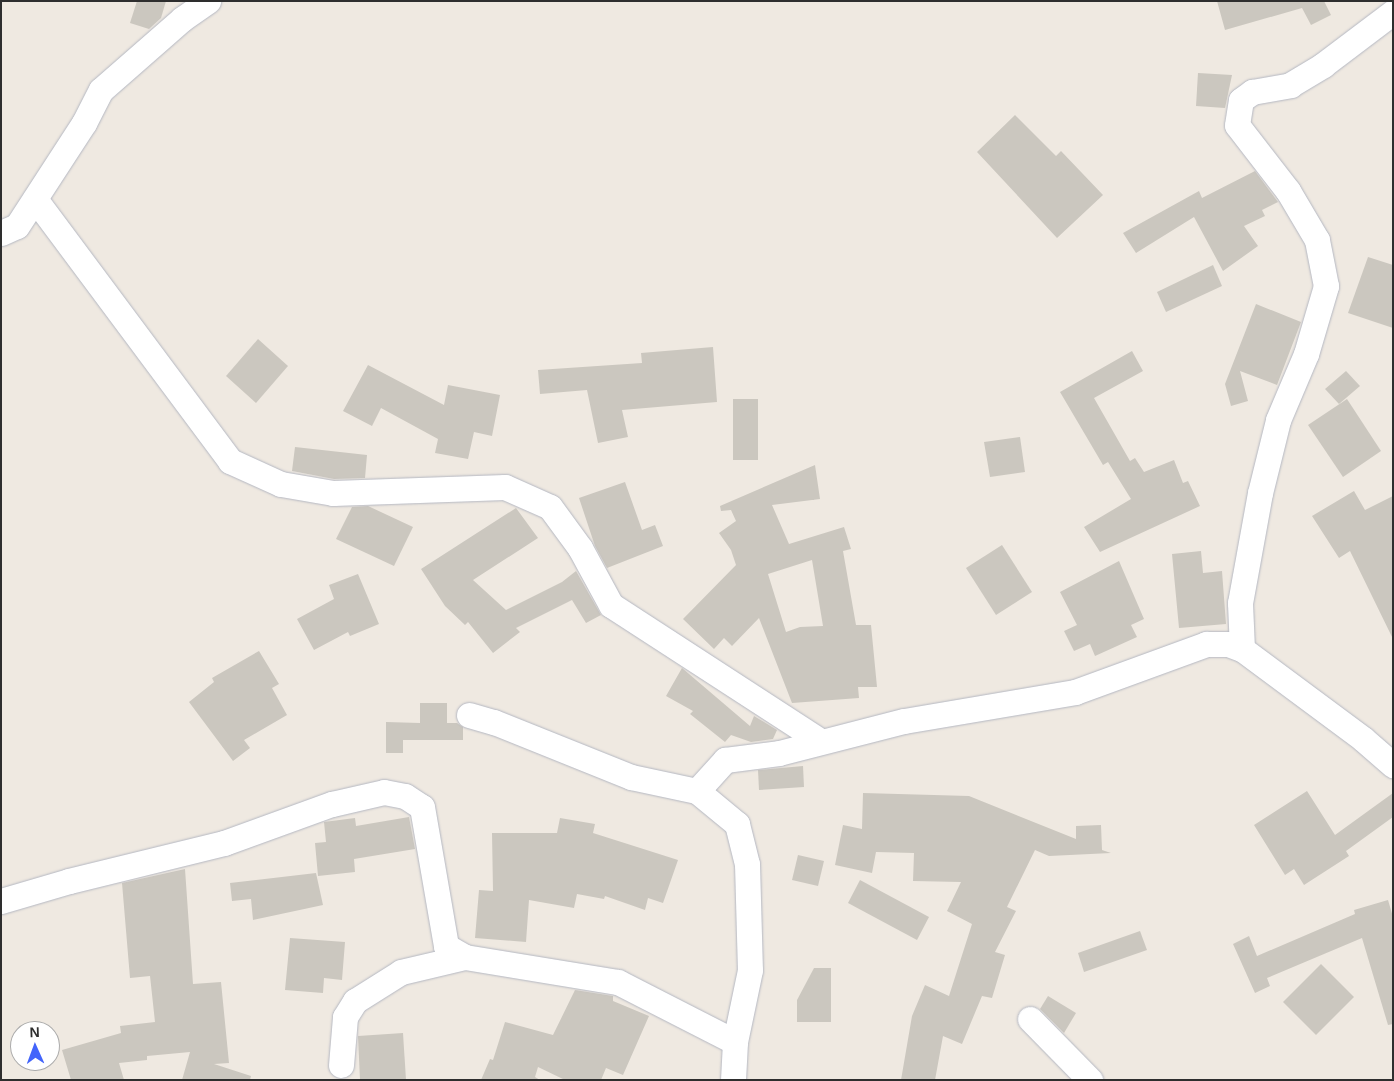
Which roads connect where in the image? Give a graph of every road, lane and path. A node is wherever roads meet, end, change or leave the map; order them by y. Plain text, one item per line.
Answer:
1 (208, 1) edge
2 (1393, 12) edge
3 (35, 198) junction
4 (1, 234) edge
5 (1242, 649) junction
6 (469, 715) dead end
7 (819, 740) junction
8 (1393, 766) edge
9 (697, 791) junction
10 (1, 901) edge
11 (465, 957) junction
12 (1030, 1019) dead end
13 (735, 1042) junction
14 (340, 1065) dead end
15 (733, 1080) edge
16 (1090, 1080) edge

1 - 3 street
2 - 5 street
3 - 4 street
3 - 7 street
5 - 7 street
5 - 8 street
6 - 9 street
7 - 9 street
9 - 13 street
10 - 11 street
11 - 13 street
11 - 14 street
12 - 16 street
13 - 15 street

